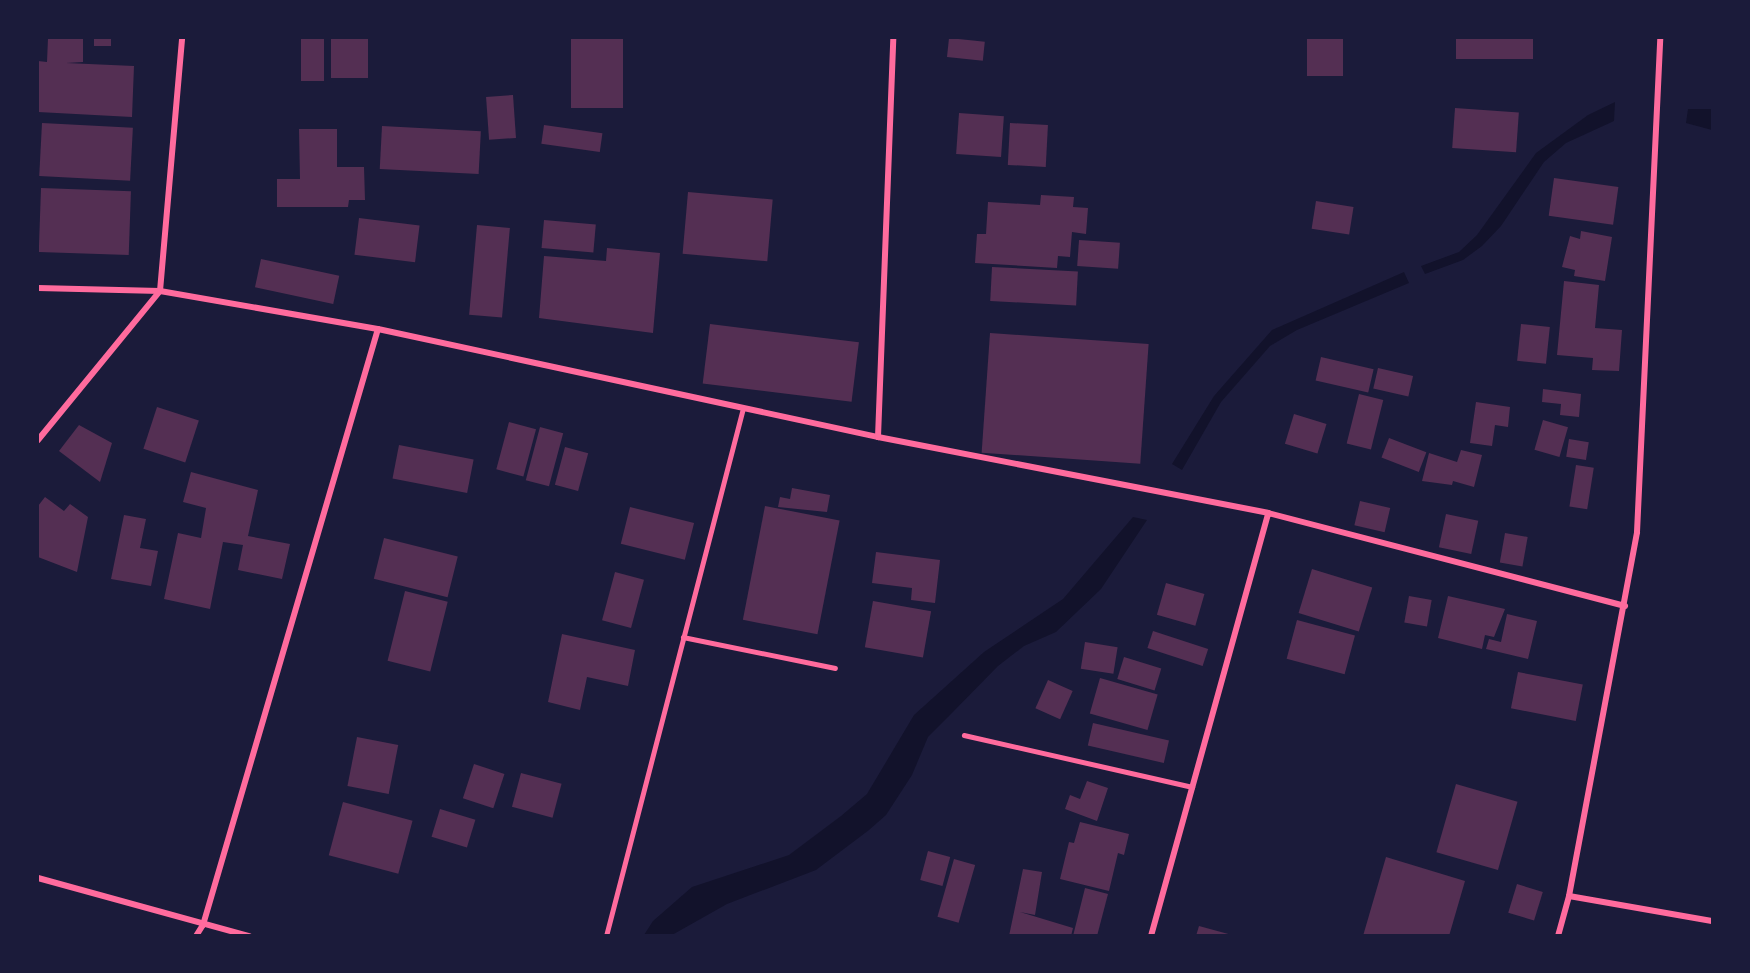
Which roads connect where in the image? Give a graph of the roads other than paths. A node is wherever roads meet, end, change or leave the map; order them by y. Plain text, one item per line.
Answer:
1 (183, 38) edge
2 (893, 38) edge
3 (1660, 38) edge
4 (38, 288) edge
5 (160, 291) junction
6 (378, 329) junction
7 (742, 408) junction
8 (878, 437) junction
9 (38, 440) edge
10 (1268, 513) junction
11 (1625, 606) junction
12 (683, 637) junction
13 (835, 668) dead end
14 (964, 735) dead end
15 (1192, 787) junction
16 (38, 878) edge
17 (1569, 896) junction
18 (1713, 921) edge
19 (203, 925) junction
20 (196, 936) edge
21 (249, 936) edge
22 (606, 936) edge
23 (1151, 936) edge
24 (1558, 936) edge

1 - 5 street
2 - 8 street
3 - 11 street
4 - 5 street
5 - 6 street
5 - 9 street
6 - 7 street
6 - 19 street
7 - 8 street
7 - 12 lane
8 - 10 street
10 - 11 street
10 - 15 street
11 - 17 street
12 - 13 lane
12 - 22 lane
14 - 15 lane
15 - 23 street
16 - 19 street
17 - 18 street
17 - 24 street
19 - 20 street
19 - 21 street

